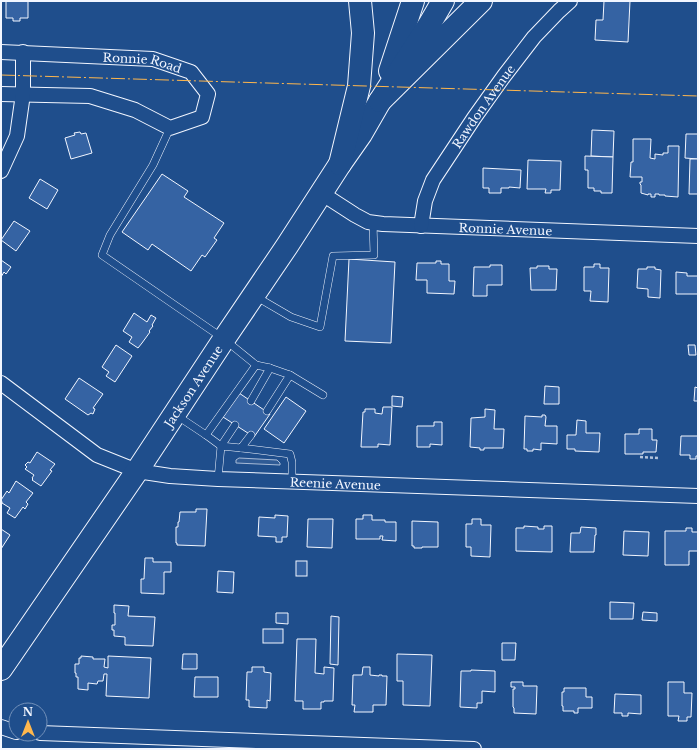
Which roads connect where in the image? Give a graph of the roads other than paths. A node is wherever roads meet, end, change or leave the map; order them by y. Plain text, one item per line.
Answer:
1 (360, 1) edge
2 (413, 1) edge
3 (443, 1) edge
4 (481, 1) edge
5 (570, 1) edge
6 (1, 52) edge
7 (23, 52) junction
8 (1, 94) edge
9 (22, 94) junction
10 (380, 101) junction
11 (170, 128) junction
12 (340, 164) junction
13 (1, 171) edge
14 (321, 193) junction
15 (373, 223) junction
16 (421, 226) junction
17 (698, 236) edge
18 (253, 295) junction
19 (224, 339) junction
20 (256, 365) junction
21 (270, 368) junction
22 (290, 375) junction
23 (1, 383) edge
24 (323, 395) dead end
25 (251, 401) dead end
26 (267, 411) dead end
27 (174, 414) junction
28 (235, 424) dead end
29 (206, 434) junction
30 (251, 435) dead end
31 (221, 446) junction
32 (241, 448) junction
33 (137, 471) junction
34 (218, 479) junction
35 (292, 482) junction
36 (698, 496) edge
37 (1, 669) edge
38 (48, 733) edge
39 (474, 749) edge

1 - 12 main road
2 - 10 main road, Jackson Avenue
3 - 10 main road, Jackson Avenue
4 - 10 main road
5 - 16 street, Rawdon Avenue
6 - 7 street, Ronnie Road
7 - 9 street
7 - 11 street, Ronnie Road
8 - 9 street
9 - 11 street
9 - 13 street
10 - 12 main road, Jackson Avenue
11 - 19 lane
12 - 14 main road, Jackson Avenue
14 - 15 street, Ronnie Avenue
14 - 18 main road, Jackson Avenue
15 - 16 street, Ronnie Avenue
15 - 18 lane
16 - 17 street, Ronnie Avenue
18 - 19 main road, Jackson Avenue
19 - 20 lane
19 - 27 main road, Jackson Avenue
20 - 21 lane
20 - 29 lane
21 - 22 lane
21 - 25 lane
22 - 24 lane
22 - 26 lane
23 - 33 street, Reenie Avenue
27 - 29 lane
27 - 33 main road, Jackson Avenue
28 - 31 lane
29 - 31 lane
30 - 32 lane
31 - 32 lane
31 - 34 lane
32 - 35 lane
33 - 34 street, Reenie Avenue
33 - 37 main road, Jackson Avenue
34 - 35 street, Reenie Avenue
35 - 36 street, Reenie Avenue
38 - 39 street

